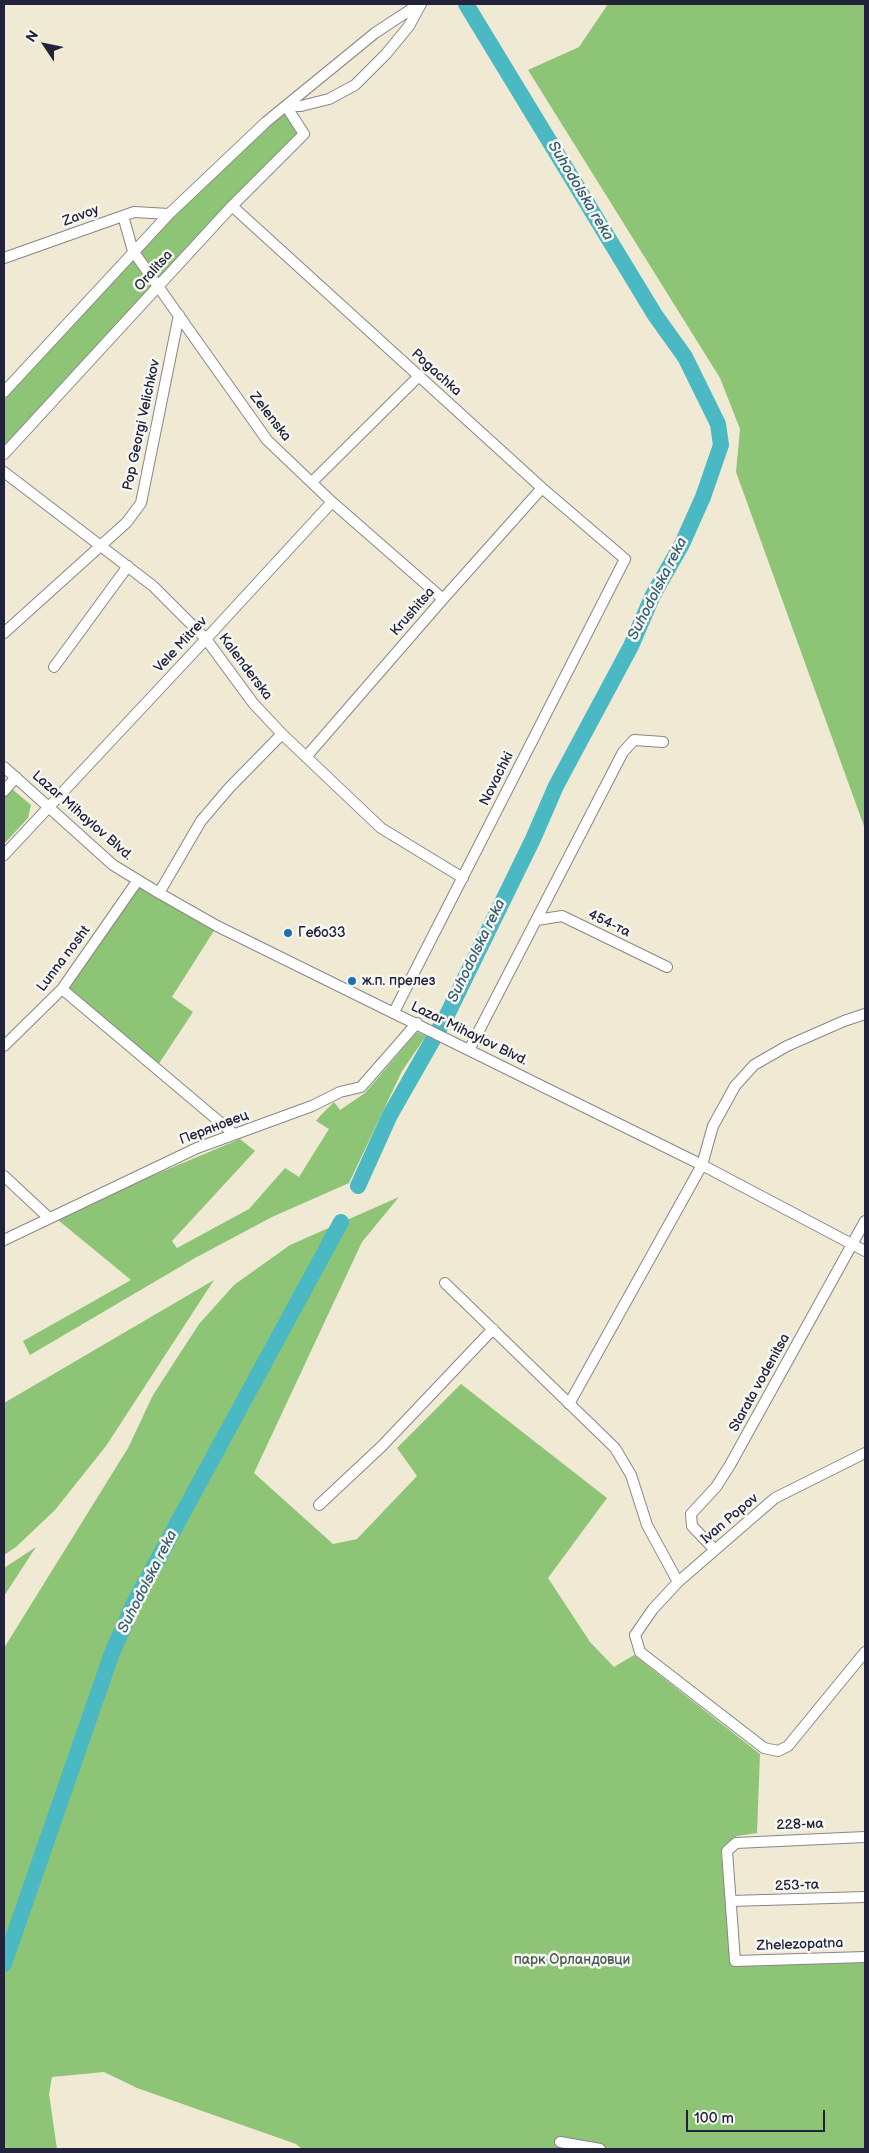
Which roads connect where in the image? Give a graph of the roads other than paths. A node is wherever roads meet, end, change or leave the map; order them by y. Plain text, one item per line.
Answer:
1 (420, 4) edge
2 (286, 106) junction
3 (232, 206) junction
4 (169, 214) junction
5 (123, 216) junction
6 (133, 251) junction
7 (4, 258) edge
8 (159, 286) junction
9 (179, 314) junction
10 (419, 376) junction
11 (4, 392) edge
12 (4, 454) edge
13 (4, 472) edge
14 (312, 482) junction
15 (542, 488) junction
16 (332, 502) junction
17 (100, 546) junction
18 (625, 559) joint
19 (128, 566) junction
20 (443, 599) junction
21 (4, 633) edge
22 (206, 639) junction
23 (54, 667) dead end
24 (282, 734) junction
25 (663, 742) dead end
26 (306, 757) junction
27 (4, 766) edge
28 (16, 777) junction
29 (4, 791) edge
30 (49, 806) junction
31 (4, 854) edge
32 (463, 878) junction
33 (138, 880) junction
34 (159, 893) junction
35 (537, 920) junction
36 (667, 967) dead end
37 (62, 989) junction
38 (394, 1012) junction
39 (865, 1014) edge
40 (419, 1025) junction
41 (4, 1046) edge
42 (469, 1050) junction
43 (234, 1134) junction
44 (702, 1165) junction
45 (4, 1176) edge
46 (50, 1218) junction
47 (865, 1221) edge
48 (4, 1240) edge
49 (852, 1244) junction
50 (865, 1251) edge
51 (445, 1283) dead end
52 (493, 1329) junction
53 (569, 1404) junction
54 (865, 1453) edge
55 (319, 1505) dead end
56 (714, 1550) junction
57 (678, 1582) junction
58 (865, 1652) edge
59 (865, 1837) edge
60 (865, 1897) edge
61 (730, 1901) junction
62 (865, 1957) edge
63 (560, 2142) dead end
64 (600, 2149) edge

1 - 2 street, Oralitsa
1 - 2 street
2 - 3 street, Oralitsa
2 - 4 street, Oralitsa
3 - 8 street, Oralitsa
3 - 10 street, Pogachka
4 - 5 street, Zavoy
4 - 6 street, Oralitsa
5 - 6 street, Zelenska
5 - 7 street, Zavoy
6 - 8 street, Zelenska
6 - 11 street, Oralitsa
8 - 9 street, Zelenska
8 - 12 street, Oralitsa
9 - 14 street, Zelenska
9 - 17 street, Pop Georgi Velichkov
10 - 14 street
10 - 15 street, Pogachka
13 - 17 street, Kalenderska
14 - 16 street, Zelenska
15 - 18 street, Pogachka
15 - 20 street, Krushitsa
16 - 20 street, Zelenska
16 - 22 street, Vele Mitrev
17 - 19 street, Kalenderska
17 - 21 street, Pop Georgi Velichkov
18 - 32 street, Novachki
19 - 22 street, Kalenderska
19 - 23 street
20 - 26 street, Krushitsa
22 - 24 street, Kalenderska
22 - 30 street, Vele Mitrev
24 - 26 street, Kalenderska
24 - 34 street
25 - 35 street
26 - 32 street, Kalenderska
27 - 28 street, Lazar Mihaylov Blvd.
28 - 29 street
28 - 30 street, Lazar Mihaylov Blvd.
30 - 31 street, Vele Mitrev
30 - 33 street, Lazar Mihaylov Blvd.
32 - 38 street, Novachki
33 - 34 street, Lazar Mihaylov Blvd.
33 - 37 street, Lunna nosht
34 - 38 street, Lazar Mihaylov Blvd.
35 - 36 street, 454-та
35 - 42 street
37 - 41 street, Lunna nosht
37 - 43 street
38 - 40 street, Lazar Mihaylov Blvd.
39 - 44 street
40 - 42 street, Lazar Mihaylov Blvd.
40 - 43 street, Перяновец
42 - 44 street, Lazar Mihaylov Blvd.
43 - 46 street, Перяновец
44 - 49 street, Lazar Mihaylov Blvd.
44 - 53 street
45 - 46 street
46 - 48 street, Перяновец
47 - 49 street, Starata vodenitsa
49 - 50 street, Lazar Mihaylov Blvd.
49 - 56 street, Starata vodenitsa
51 - 52 street
52 - 53 street
52 - 55 street
53 - 57 street
54 - 56 street, Ivan Popov
56 - 57 street, Ivan Popov
57 - 58 street, Ivan Popov
59 - 61 street, 228-ма
60 - 61 street, 253-та
61 - 62 street, Zhelezopatna
63 - 64 street

